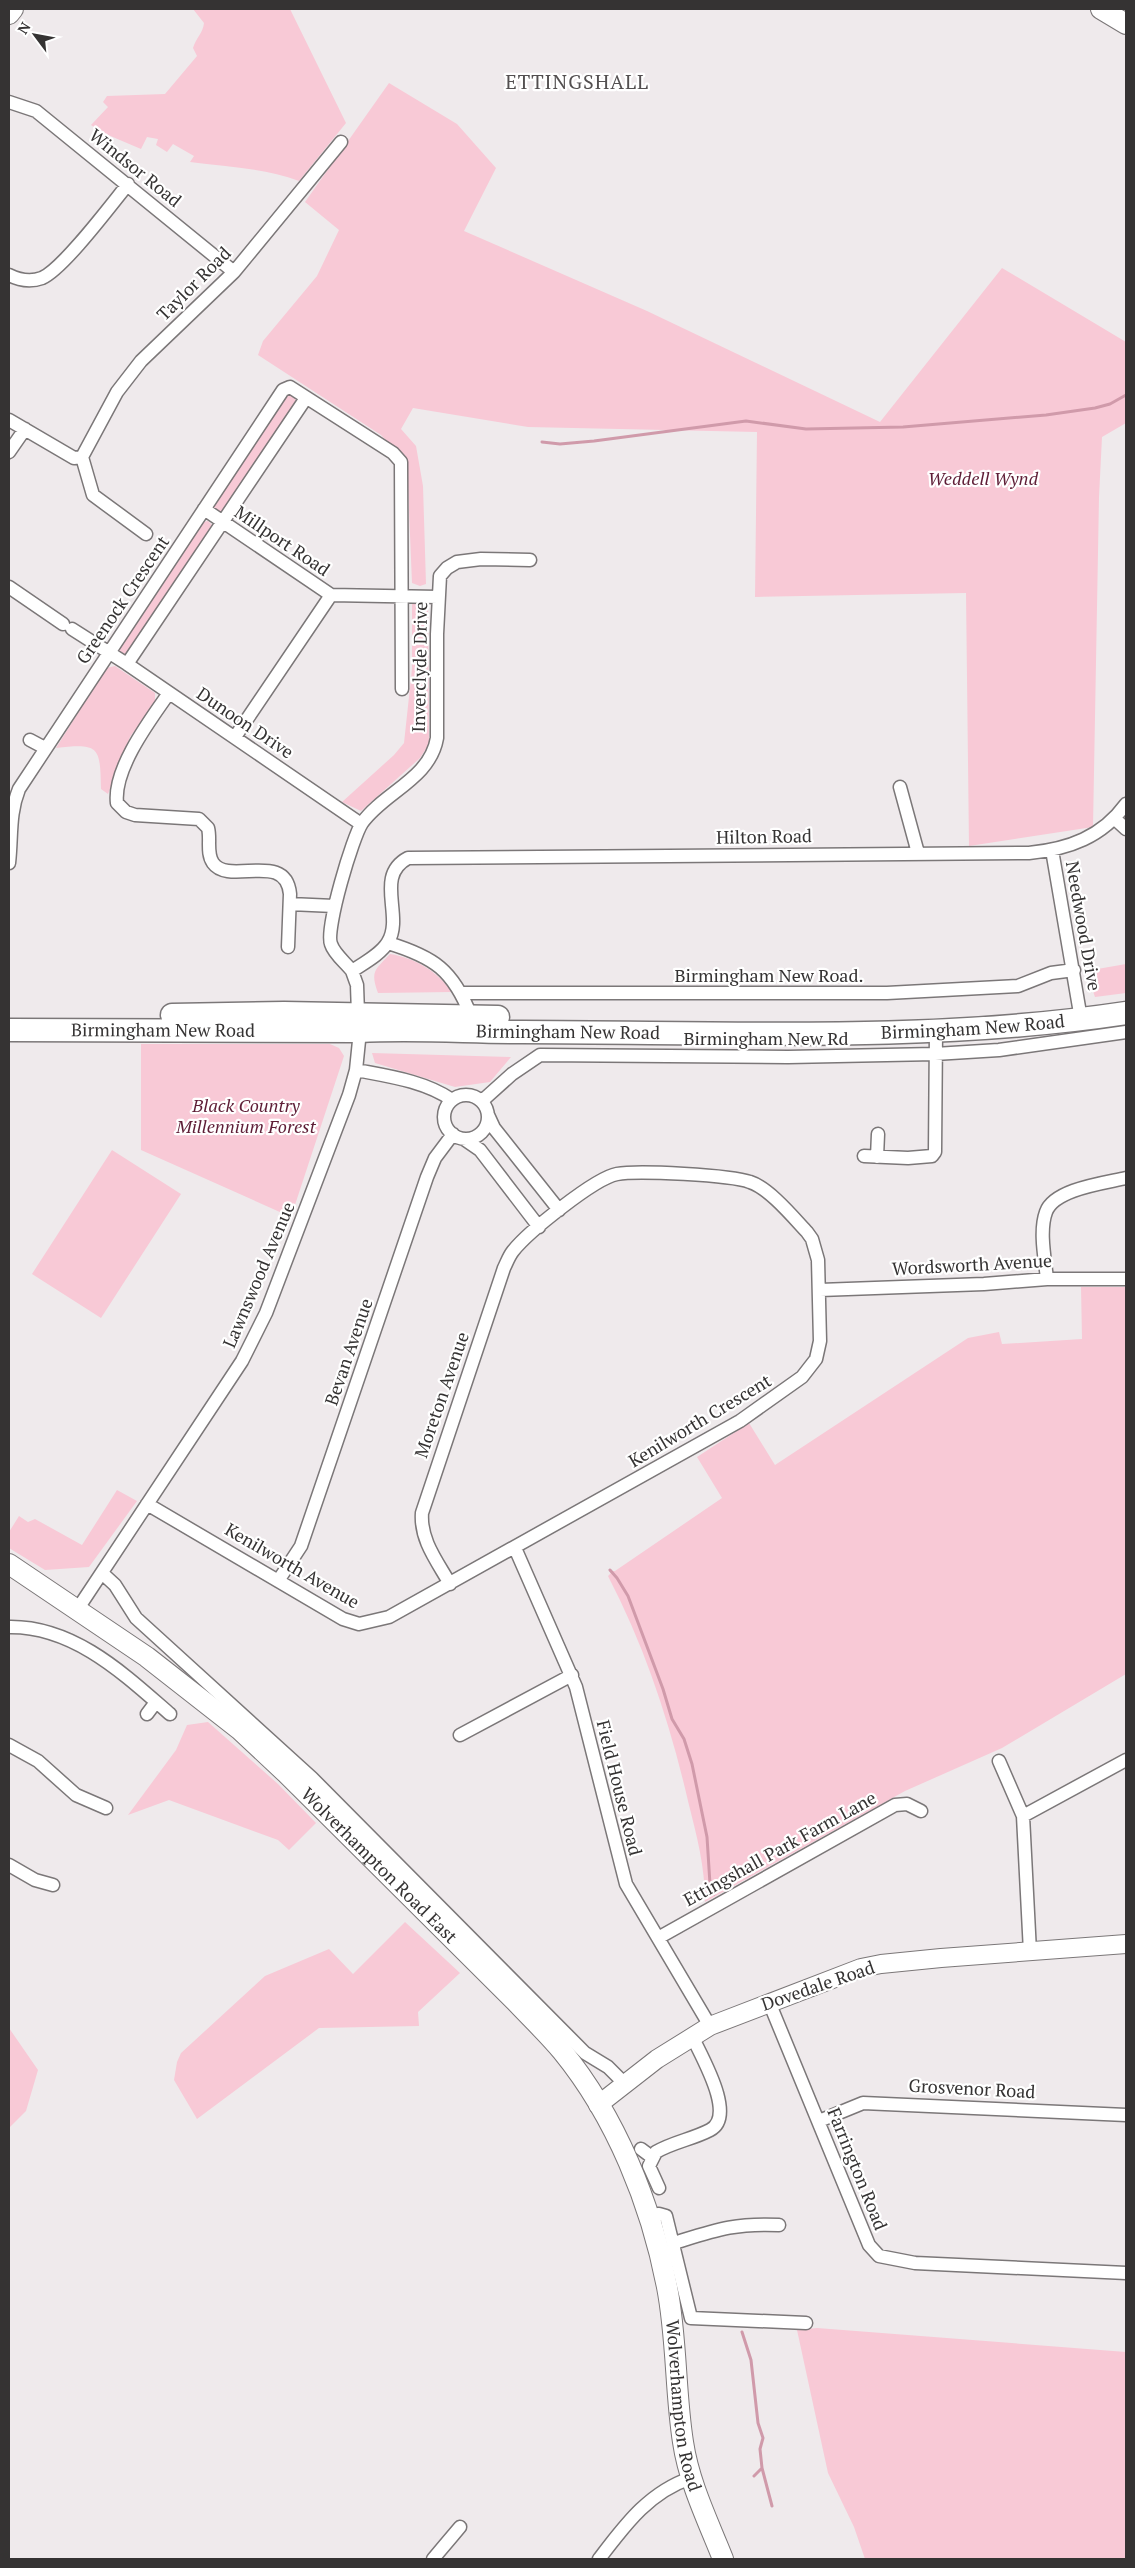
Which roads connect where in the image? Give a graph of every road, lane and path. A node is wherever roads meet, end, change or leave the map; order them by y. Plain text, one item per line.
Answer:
1 (13, 9) edge
2 (1101, 9) edge
3 (9, 14) edge
4 (1126, 24) edge
5 (9, 102) edge
6 (341, 142) dead end
7 (128, 184) junction
8 (234, 272) junction
9 (9, 275) edge
10 (306, 398) junction
11 (9, 420) edge
12 (25, 429) junction
13 (9, 452) edge
14 (82, 457) junction
15 (204, 510) junction
16 (223, 522) junction
17 (146, 534) dead end
18 (530, 560) dead end
19 (9, 587) edge
20 (331, 595) junction
21 (402, 596) junction
22 (438, 598) junction
23 (110, 652) junction
24 (127, 664) junction
25 (402, 689) dead end
26 (169, 693) junction
27 (235, 737) junction
28 (30, 740) dead end
29 (45, 748) junction
30 (900, 787) dead end
31 (1126, 804) edge
32 (1114, 818) junction
33 (361, 824) junction
34 (1126, 829) edge
35 (1052, 850) junction
36 (918, 853) junction
37 (9, 862) edge
38 (290, 904) junction
39 (334, 906) junction
40 (388, 943) junction
41 (288, 947) dead end
42 (1074, 970) junction
43 (352, 971) junction
44 (461, 993) junction
45 (1126, 1000) edge
46 (1080, 1013) junction
47 (1126, 1013) edge
48 (470, 1016) junction
49 (9, 1017) edge
50 (359, 1023) junction
51 (9, 1030) edge
52 (936, 1031) junction
53 (1126, 1032) edge
54 (935, 1054) junction
55 (356, 1070) junction
56 (452, 1100) junction
57 (482, 1101) junction
58 (488, 1115) junction
59 (878, 1134) dead end
60 (459, 1136) junction
61 (864, 1156) dead end
62 (877, 1157) junction
63 (1126, 1178) edge
64 (559, 1210) junction
65 (539, 1227) junction
66 (1047, 1278) junction
67 (1126, 1279) edge
68 (820, 1290) junction
69 (148, 1504) junction
70 (515, 1548) junction
71 (10, 1568) edge
72 (102, 1573) junction
73 (278, 1581) junction
74 (450, 1584) junction
75 (77, 1610) junction
76 (9, 1627) edge
77 (572, 1675) junction
78 (156, 1702) junction
79 (147, 1714) dead end
80 (170, 1714) dead end
81 (460, 1735) dead end
82 (9, 1745) edge
83 (1126, 1760) edge
84 (999, 1761) dead end
85 (106, 1808) dead end
86 (921, 1811) dead end
87 (1023, 1816) junction
88 (9, 1865) edge
89 (53, 1885) dead end
90 (658, 1938) junction
91 (1126, 1944) edge
92 (1030, 1952) junction
93 (770, 2002) junction
94 (710, 2026) junction
95 (692, 2036) junction
96 (624, 2083) junction
97 (598, 2105) junction
98 (1126, 2115) edge
99 (819, 2121) junction
100 (641, 2149) dead end
101 (653, 2158) junction
102 (659, 2188) dead end
103 (779, 2225) dead end
104 (666, 2245) junction
105 (1126, 2273) edge
106 (806, 2323) dead end
107 (691, 2478) junction
108 (460, 2528) dead end
109 (434, 2559) edge
110 (599, 2559) edge
111 (723, 2559) edge

1 - 3 main road
2 - 4 main road
5 - 7 street, Windsor Road
6 - 8 street, Taylor Road
7 - 8 street, Windsor Road
7 - 9 street
8 - 14 street, Taylor Road
10 - 15 street, Greenock Crescent
10 - 16 street
10 - 21 street, Greenock Crescent
11 - 12 street
12 - 13 street
12 - 14 street
14 - 17 street
15 - 16 street, Millport Road
15 - 23 street, Greenock Crescent
16 - 20 street, Millport Road
16 - 24 street
18 - 22 street, Inverclyde Drive
19 - 23 street, Dunoon Drive
20 - 21 street, Millport Road
20 - 27 street
21 - 22 street, Millport Road
21 - 25 street
22 - 33 street, Inverclyde Drive
23 - 24 street, Dunoon Drive
23 - 29 street, Greenock Crescent
24 - 26 street, Dunoon Drive
26 - 27 street, Dunoon Drive
26 - 38 street
27 - 33 street, Dunoon Drive
28 - 29 street
29 - 37 street, Greenock Crescent
30 - 36 street
31 - 32 street, Hilton Road
32 - 34 street
32 - 35 street, Hilton Road
33 - 39 street
35 - 36 street, Hilton Road
35 - 42 street, Needwood Drive
36 - 40 street, Hilton Road
38 - 39 street
38 - 41 street
39 - 43 street
40 - 43 street
40 - 44 street
42 - 44 street, Birmingham New Road.
42 - 46 street, Needwood Drive
43 - 50 street, Lawnswood Avenue
44 - 48 street
45 - 46 highway, Birmingham New Road
46 - 47 highway, Birmingham New Road
46 - 48 highway, Birmingham New Road
46 - 52 highway, Birmingham New Road
48 - 50 highway, Birmingham New Road
49 - 50 highway, Birmingham New Road
50 - 51 highway, Birmingham New Road
50 - 52 highway, Birmingham New Road
50 - 55 street, Lawnswood Avenue
52 - 54 street
53 - 54 street, Birmingham New Rd
54 - 57 street, Birmingham New Rd
54 - 62 street
55 - 56 street
55 - 69 street, Lawnswood Avenue
56 - 57 street
56 - 60 street
57 - 58 street
58 - 60 street
58 - 64 street
59 - 62 street
60 - 65 street
60 - 73 street, Bevan Avenue
61 - 62 street
63 - 66 street
64 - 65 street, Kenilworth Crescent
64 - 68 street, Kenilworth Crescent
65 - 74 street, Moreton Avenue
66 - 67 street, Wordsworth Avenue
66 - 68 street, Wordsworth Avenue
68 - 70 street, Kenilworth Crescent
69 - 72 street, Lawnswood Avenue
69 - 73 street, Kenilworth Avenue
70 - 74 street, Kenilworth Crescent
70 - 77 street, Field House Road
71 - 75 main road, Wolverhampton Road East
72 - 75 street, Lawnswood Avenue
72 - 96 street, Wolverhampton Road East
73 - 74 street, Kenilworth Avenue
75 - 97 main road, Wolverhampton Road East
76 - 78 street
77 - 81 street
77 - 90 street, Field House Road
78 - 79 street
78 - 80 street
82 - 85 street
83 - 87 street
84 - 87 street
86 - 90 street, Ettingshall Park Farm Lane
87 - 92 street
88 - 89 street
90 - 94 street, Field House Road
91 - 92 street, Dovedale Road
92 - 93 street, Dovedale Road
93 - 94 street, Dovedale Road
93 - 99 street, Farrington Road
94 - 95 street, Dovedale Road
95 - 96 street, Dovedale Road
95 - 101 street
96 - 97 street, Dovedale Road
97 - 104 main road, Wolverhampton Road East
98 - 99 street, Grosvenor Road
99 - 105 street, Farrington Road
100 - 101 street
101 - 102 street
103 - 104 street
104 - 106 street
104 - 107 main road, Wolverhampton Road
107 - 110 street
107 - 111 main road, Wolverhampton Road
108 - 109 street

